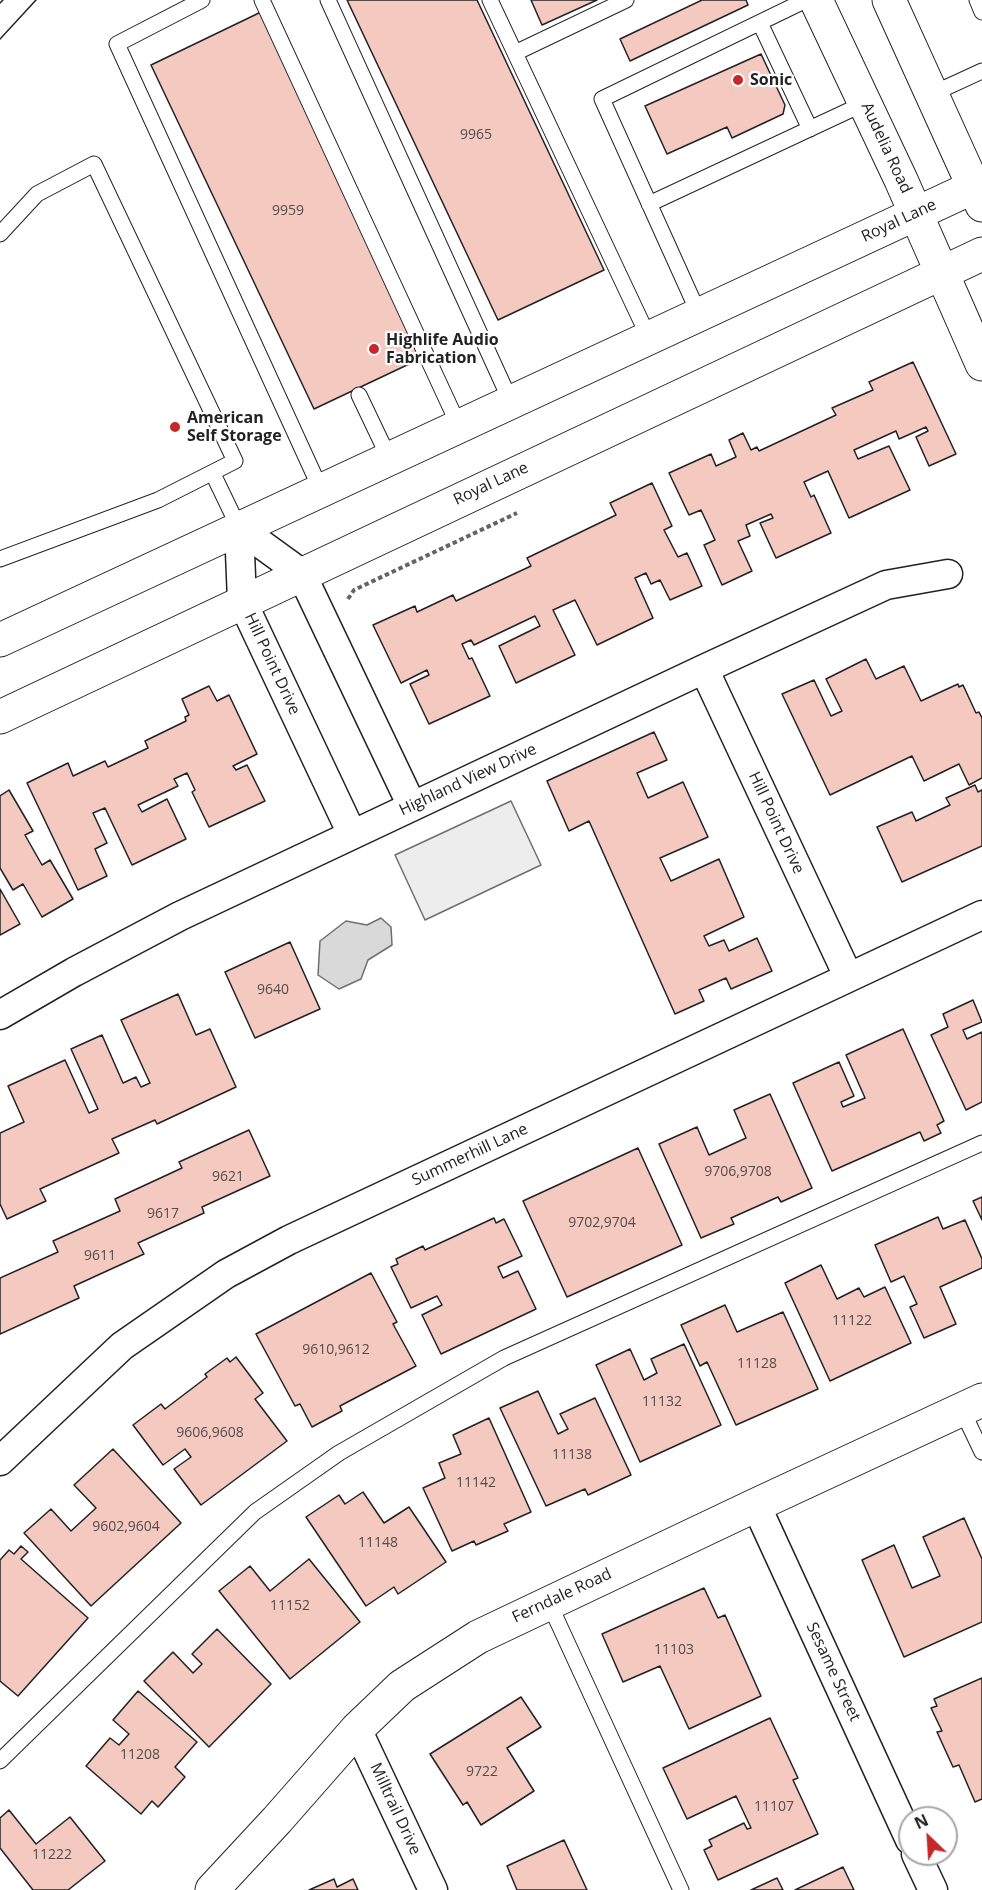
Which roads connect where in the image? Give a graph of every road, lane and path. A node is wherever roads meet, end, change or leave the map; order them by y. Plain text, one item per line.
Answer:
1 (202, 0) edge
2 (262, 0) edge
3 (328, 0) edge
4 (490, 0) edge
5 (626, 0) edge
6 (806, 0) edge
7 (816, 0) edge
8 (977, 0) edge
9 (896, 2) edge
10 (982, 12) edge
11 (760, 23) junction
12 (515, 53) junction
13 (982, 71) edge
14 (932, 94) junction
15 (865, 103) junction
16 (810, 129) junction
17 (979, 191) edge
18 (649, 204) junction
19 (915, 213) junction
20 (0, 234) edge
21 (982, 254) edge
22 (941, 273) junction
23 (699, 314) junction
24 (649, 338) junction
25 (982, 364) edge
26 (359, 395) dead end
27 (511, 402) junction
28 (459, 426) junction
29 (389, 458) junction
30 (213, 474) junction
31 (321, 490) junction
32 (239, 528) junction
33 (0, 559) edge
34 (301, 573) junction
35 (948, 574) dead end
36 (242, 601) junction
37 (0, 640) edge
38 (704, 669) junction
39 (0, 717) edge
40 (412, 806) junction
41 (352, 834) junction
42 (982, 915) edge
43 (848, 976) junction
44 (0, 1015) edge
45 (982, 1143) edge
46 (972, 1405) edge
47 (982, 1452) edge
48 (0, 1461) edge
49 (756, 1505) junction
50 (549, 1603) junction
51 (357, 1728) junction
52 (0, 1761) edge
53 (898, 1814) edge
54 (922, 1866) edge
55 (212, 1890) edge
56 (433, 1890) edge
57 (681, 1890) edge
58 (933, 1890) edge

1 - 31 lane
2 - 28 lane
3 - 27 lane
4 - 12 lane
5 - 12 lane
6 - 11 lane
7 - 15 main road, Audelia Road
8 - 10 lane
9 - 14 main road
11 - 16 lane
11 - 18 lane
12 - 24 lane
13 - 14 lane
14 - 17 main road
15 - 16 lane
15 - 19 main road, Audelia Road
16 - 18 lane
17 - 19 main road, Royal Lane
18 - 23 lane
19 - 22 main road, Audelia Road
19 - 23 main road, Royal Lane
20 - 30 lane
21 - 22 main road, Royal Lane
22 - 25 main road, Audelia Road
22 - 34 main road, Royal Lane
23 - 24 main road, Royal Lane
24 - 27 main road, Royal Lane
26 - 29 lane
27 - 28 main road, Royal Lane
28 - 29 main road, Royal Lane
29 - 31 main road, Royal Lane
30 - 32 lane
30 - 33 lane
31 - 32 main road, Royal Lane
32 - 34 street
32 - 36 street, Hill Point Drive
32 - 37 main road, Royal Lane
34 - 36 main road, Royal Lane
34 - 40 street
35 - 38 street, Highland View Drive
36 - 39 main road, Royal Lane
36 - 41 street, Hill Point Drive
38 - 40 street, Highland View Drive
38 - 43 street, Hill Point Drive
40 - 41 street, Highland View Drive
41 - 44 street, Highland View Drive
42 - 43 street, Summerhill Lane
43 - 48 street, Summerhill Lane
45 - 52 lane
46 - 47 lane
46 - 49 main road, Ferndale Road
49 - 50 main road, Ferndale Road
49 - 53 street, Sesame Street
50 - 51 main road, Ferndale Road
50 - 57 lane
51 - 55 main road, Ferndale Road
51 - 56 street, Milltrail Drive
54 - 58 street

